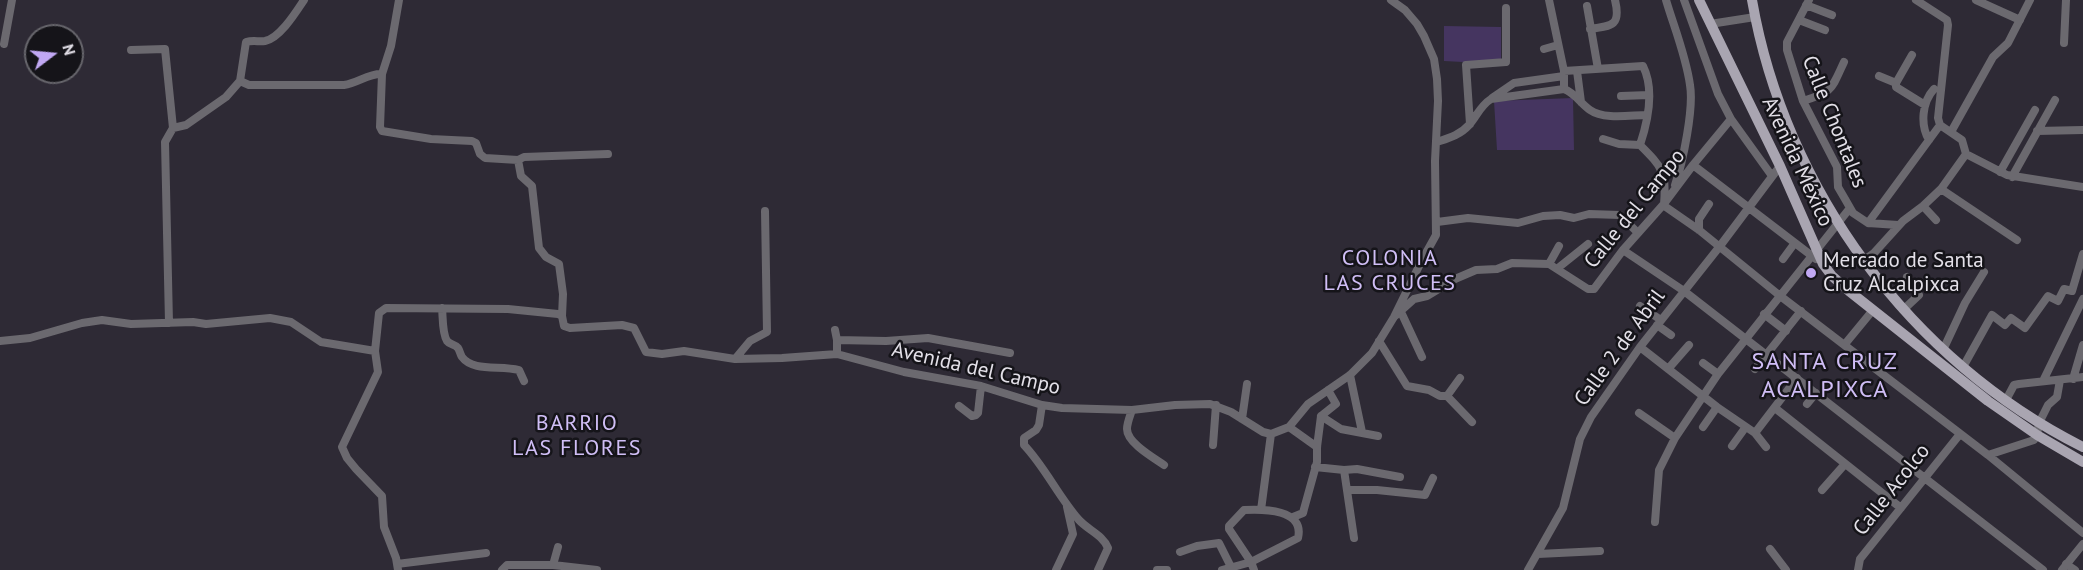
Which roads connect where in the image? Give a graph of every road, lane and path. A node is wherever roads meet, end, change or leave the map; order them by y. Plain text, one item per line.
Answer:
1 (12, 0) edge
2 (304, 0) edge
3 (399, 0) edge
4 (1391, 0) edge
5 (1549, 0) edge
6 (1615, 0) edge
7 (1665, 0) edge
8 (1684, 0) edge
9 (1752, 0) edge
10 (1916, 0) edge
11 (1976, 0) edge
12 (2030, 0) edge
13 (2066, 0) edge
14 (1808, 2) edge
15 (1701, 5) edge
16 (1587, 6) dead end
17 (1506, 8) dead end
18 (1832, 15) dead end
19 (1690, 16) junction
20 (1755, 17) junction
21 (1799, 20) junction
22 (2020, 20) junction
23 (1710, 24) junction
24 (1590, 30) junction
25 (1825, 30) dead end
26 (2064, 43) dead end
27 (4, 44) dead end
28 (1558, 45) junction
29 (1544, 49) dead end
30 (131, 50) dead end
31 (1912, 55) dead end
32 (1844, 62) dead end
33 (1598, 69) junction
34 (1577, 71) junction
35 (382, 74) junction
36 (1564, 74) junction
37 (1879, 76) dead end
38 (240, 81) junction
39 (1896, 82) junction
40 (1564, 89) junction
41 (1934, 89) dead end
42 (1649, 95) junction
43 (1622, 96) dead end
44 (1491, 99) junction
45 (2055, 100) dead end
46 (1803, 101) junction
47 (1581, 102) junction
48 (1924, 105) junction
49 (2035, 110) dead end
50 (1647, 115) junction
51 (1731, 119) junction
52 (1470, 124) junction
53 (1940, 125) junction
54 (173, 128) junction
55 (2083, 130) edge
56 (2037, 131) junction
57 (1951, 132) junction
58 (1603, 139) dead end
59 (1929, 140) junction
60 (1437, 142) junction
61 (1641, 145) junction
62 (608, 154) dead end
63 (1966, 154) junction
64 (518, 160) junction
65 (1693, 165) junction
66 (1780, 166) junction
67 (2000, 172) junction
68 (1772, 176) junction
69 (2012, 177) junction
70 (2083, 187) edge
71 (1941, 189) junction
72 (1673, 192) junction
73 (1709, 204) dead end
74 (1664, 205) junction
75 (1923, 207) junction
76 (1850, 208) junction
77 (1748, 209) junction
78 (765, 211) dead end
79 (1936, 220) dead end
80 (1437, 222) junction
81 (1838, 222) junction
82 (1868, 223) junction
83 (1898, 225) junction
84 (1699, 230) junction
85 (1638, 233) junction
86 (2017, 240) dead end
87 (1588, 244) dead end
88 (1794, 244) junction
89 (1559, 246) dead end
90 (1720, 246) junction
91 (1623, 250) junction
92 (1814, 252) junction
93 (2083, 254) edge
94 (1783, 259) dead end
95 (1864, 260) junction
96 (1549, 264) junction
97 (1558, 268) junction
98 (1984, 272) dead end
99 (1907, 277) dead end
100 (1411, 282) junction
101 (1684, 291) junction
102 (2072, 291) junction
103 (2083, 292) edge
104 (1779, 296) junction
105 (1414, 299) junction
106 (2083, 299) edge
107 (1640, 306) dead end
108 (442, 308) junction
109 (1873, 310) junction
110 (1903, 310) junction
111 (1801, 311) junction
112 (1764, 314) junction
113 (1397, 315) junction
114 (562, 316) junction
115 (1659, 322) junction
116 (169, 323) junction
117 (1916, 325) junction
118 (835, 330) dead end
119 (1786, 331) junction
120 (1671, 335) dead end
121 (1906, 336) junction
122 (1930, 339) junction
123 (837, 340) junction
124 (1744, 340) junction
125 (0, 341) edge
126 (1378, 341) junction
127 (1845, 344) junction
128 (1689, 345) dead end
129 (2083, 345) edge
130 (1640, 347) junction
131 (1922, 349) junction
132 (1943, 350) junction
133 (375, 351) junction
134 (1010, 353) dead end
135 (837, 354) junction
136 (1765, 355) junction
137 (1422, 357) dead end
138 (735, 359) junction
139 (1703, 363) dead end
140 (1963, 367) junction
141 (1668, 369) junction
142 (1755, 369) dead end
143 (1718, 374) junction
144 (1350, 375) junction
145 (2083, 377) edge
146 (1460, 378) dead end
147 (1797, 378) junction
148 (2073, 379) junction
149 (2060, 380) junction
150 (524, 381) dead end
151 (2043, 381) junction
152 (1247, 384) dead end
153 (981, 386) junction
154 (1328, 390) junction
155 (1816, 393) junction
156 (1702, 395) junction
157 (1447, 396) junction
158 (2006, 400) junction
159 (1807, 404) dead end
160 (1042, 405) junction
161 (1216, 405) junction
162 (959, 406) dead end
163 (1717, 407) junction
164 (1775, 408) junction
165 (1132, 410) junction
166 (1639, 413) dead end
167 (1321, 416) junction
168 (1242, 419) junction
169 (1472, 422) dead end
170 (2039, 423) junction
171 (1703, 427) dead end
172 (1289, 428) junction
173 (1745, 428) junction
174 (1362, 432) junction
175 (1755, 433) junction
176 (1271, 434) junction
177 (1960, 434) junction
178 (2037, 435) junction
179 (1378, 436) dead end
180 (1675, 438) junction
181 (2070, 441) junction
182 (1213, 446) dead end
183 (1732, 446) dead end
184 (1317, 447) junction
185 (1766, 447) dead end
186 (2083, 447) edge
187 (2067, 452) junction
188 (1988, 455) junction
189 (1845, 464) junction
190 (2083, 464) edge
191 (1164, 465) dead end
192 (1315, 467) junction
193 (1344, 470) junction
194 (1400, 477) dead end
195 (1433, 478) dead end
196 (1924, 478) junction
197 (1347, 490) junction
198 (1822, 490) dead end
199 (1067, 506) junction
200 (1902, 508) junction
201 (1261, 510) junction
202 (1293, 518) junction
203 (1655, 522) dead end
204 (2083, 533) edge
205 (1354, 538) dead end
206 (2083, 544) edge
207 (558, 548) dead end
208 (1770, 549) dead end
209 (1600, 551) dead end
210 (1180, 552) dead end
211 (486, 553) dead end
212 (1538, 554) junction
213 (1253, 566) edge
214 (397, 567) edge
215 (557, 567) edge
216 (1231, 567) junction
217 (2064, 567) edge
218 (502, 570) edge
219 (597, 570) edge
220 (1056, 570) edge
221 (1098, 570) edge
222 (1157, 570) edge
223 (1167, 570) edge
224 (1222, 570) edge
225 (1528, 570) edge
226 (1786, 570) edge
227 (1858, 570) edge
228 (2041, 570) edge
229 (2075, 570) edge

1 - 27 street
2 - 38 street
3 - 35 street
4 - 60 street
5 - 28 street
6 - 24 street
7 - 72 street
8 - 19 street
9 - 20 main road
10 - 53 street
11 - 22 street
12 - 22 street
13 - 26 street
14 - 18 street
14 - 21 street, Calle Chontales
15 - 19 street
15 - 23 main road, Avenida México
16 - 24 street
17 - 52 street
19 - 51 street
20 - 23 street
20 - 81 main road
21 - 25 street
21 - 46 street, Calle Chontales
22 - 57 street
23 - 66 main road, Avenida México
24 - 33 street
28 - 29 street
28 - 36 street
30 - 54 street
31 - 39 street
32 - 46 street
33 - 34 street
33 - 42 street
34 - 36 street
34 - 47 street
35 - 38 street
35 - 64 street
36 - 40 street
36 - 44 street
37 - 39 street
38 - 54 street
39 - 48 street
40 - 44 street
40 - 47 street
41 - 48 street
42 - 43 street
42 - 50 street
44 - 52 street
45 - 56 street
46 - 76 street, Calle Chontales
47 - 50 street
48 - 59 street
49 - 67 street
50 - 61 street
51 - 65 street, Calle del Campo
51 - 68 street
52 - 60 street
53 - 57 street
53 - 59 street
54 - 116 street
55 - 56 street
56 - 69 street
57 - 63 street
58 - 61 street
59 - 82 street
60 - 80 street
61 - 74 street
62 - 64 street
63 - 67 street
63 - 71 street
64 - 114 street
65 - 72 street, Calle del Campo
65 - 77 street
66 - 68 street, Calle 2 de Abril
66 - 92 main road, Avenida México
67 - 69 street
68 - 77 street, Calle 2 de Abril
69 - 70 street
71 - 75 street
71 - 86 street
72 - 74 street, Calle del Campo
73 - 84 street
74 - 84 street
74 - 85 street, Calle del Campo
75 - 79 street
75 - 83 street
76 - 81 street
76 - 82 street, Calle Chontales
77 - 88 street
77 - 90 street, Calle 2 de Abril
78 - 138 street
80 - 85 street
80 - 100 street
81 - 92 street
81 - 95 main road
82 - 83 street
83 - 95 street
84 - 90 street
85 - 91 street, Calle del Campo
87 - 97 street
88 - 92 street
88 - 94 street
89 - 96 street
90 - 101 street, Calle 2 de Abril
90 - 104 street
91 - 97 street, Calle del Campo
91 - 101 street
92 - 104 street
92 - 109 main road, Avenida México
93 - 102 street
95 - 110 main road
96 - 97 street, Calle del Campo
96 - 105 street, Calle del Campo
98 - 132 street
99 - 110 street
100 - 105 street
100 - 113 street
101 - 115 street, Calle 2 de Abril
101 - 124 street
102 - 103 street
102 - 140 street
104 - 111 street
104 - 112 street
105 - 113 street, Calle del Campo
106 - 151 street
107 - 115 street
108 - 114 street
108 - 133 street
108 - 150 street
109 - 121 main road, Avenida México
109 - 127 street
110 - 117 main road
111 - 119 street
111 - 127 street
112 - 119 street
112 - 124 street
113 - 126 street
113 - 137 street
114 - 138 street, Avenida del Campo
115 - 120 street
115 - 130 street, Calle 2 de Abril
116 - 125 street
116 - 133 street
117 - 121 main road
117 - 122 main road
118 - 123 street
119 - 136 street
121 - 131 main road, Avenida México
122 - 131 main road
122 - 132 main road
123 - 134 street
123 - 135 street
124 - 136 street
124 - 143 street
126 - 144 street
126 - 157 street
127 - 177 street
128 - 141 street
129 - 148 street
130 - 141 street
130 - 212 street, Calle 2 de Abril
131 - 178 main road, Avenida México
132 - 140 main road
133 - 214 street
135 - 138 street, Avenida del Campo
135 - 153 street, Avenida del Campo
136 - 142 street
136 - 147 street
139 - 143 street
140 - 158 main road
141 - 156 street
143 - 156 street
144 - 154 street
144 - 174 street
145 - 148 street
146 - 157 street
147 - 155 street
147 - 164 street
148 - 149 street
149 - 151 street
149 - 170 street
151 - 158 street
152 - 168 street
153 - 160 street, Avenida del Campo
153 - 162 street
154 - 167 street
154 - 172 street
155 - 159 street
155 - 196 street
156 - 163 street
156 - 180 street
157 - 169 street
158 - 170 main road
160 - 165 street, Avenida del Campo
160 - 199 street
161 - 165 street, Avenida del Campo
161 - 168 street
161 - 182 street
163 - 171 street
163 - 173 street
164 - 175 street
164 - 189 street
165 - 191 street
166 - 180 street
167 - 174 street
167 - 184 street
168 - 176 street
170 - 178 street
170 - 181 main road
172 - 176 street
172 - 184 street
173 - 175 street
173 - 183 street
174 - 179 street
175 - 185 street
176 - 201 street
177 - 188 street
177 - 196 street, Calle Acolco
178 - 187 main road, Avenida México
178 - 188 street
180 - 203 street
181 - 186 main road
181 - 187 main road
184 - 192 street
187 - 190 main road, Avenida México
188 - 204 street
189 - 198 street
189 - 200 street
192 - 193 street
192 - 202 street
193 - 194 street
193 - 197 street
195 - 197 street
196 - 200 street, Calle Acolco
196 - 228 street
197 - 205 street
199 - 220 street
199 - 221 street
200 - 227 street, Calle Acolco
201 - 202 street
201 - 213 street
202 - 213 street
206 - 217 street
207 - 215 street
208 - 226 street
209 - 212 street
210 - 216 street
211 - 214 street
212 - 225 street, Calle 2 de Abril
213 - 216 street
215 - 218 street
215 - 219 street
216 - 224 street
217 - 229 street
222 - 223 street

